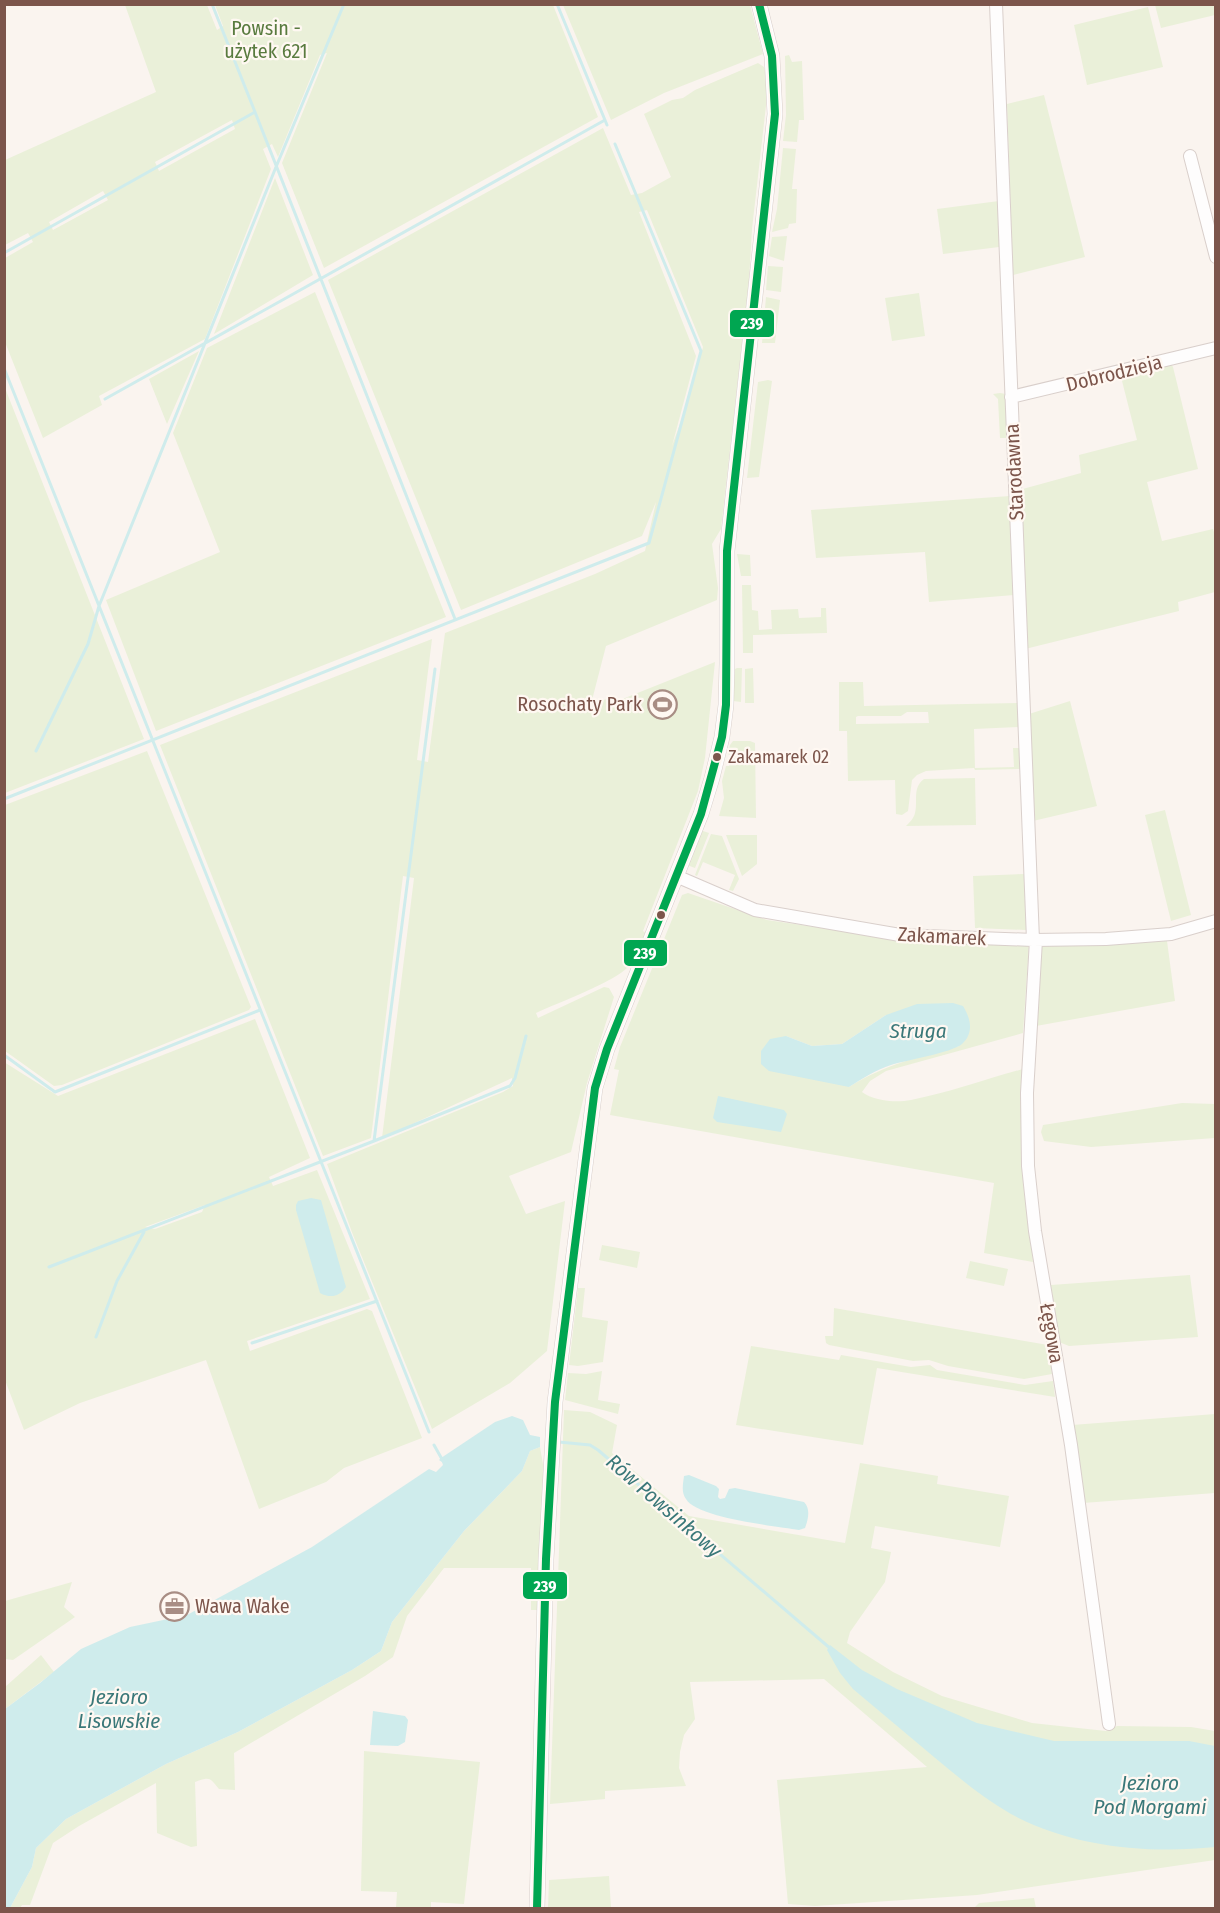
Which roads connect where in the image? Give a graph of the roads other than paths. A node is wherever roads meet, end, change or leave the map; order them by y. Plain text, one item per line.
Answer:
1 (759, 4) edge
2 (996, 4) edge
3 (1190, 156) dead end
4 (1215, 257) edge
5 (1215, 348) edge
6 (1011, 397) junction
7 (676, 876) junction
8 (1215, 921) edge
9 (1034, 940) junction
10 (1109, 1724) dead end
11 (537, 1908) edge

1 - 7 street
2 - 6 street, Starodawna
3 - 4 street
5 - 6 street, Dobrodzieja
6 - 9 street, Starodawna
7 - 9 street, Zakamarek
7 - 11 street
8 - 9 street, Zakamarek
9 - 10 street, Łęgowa

